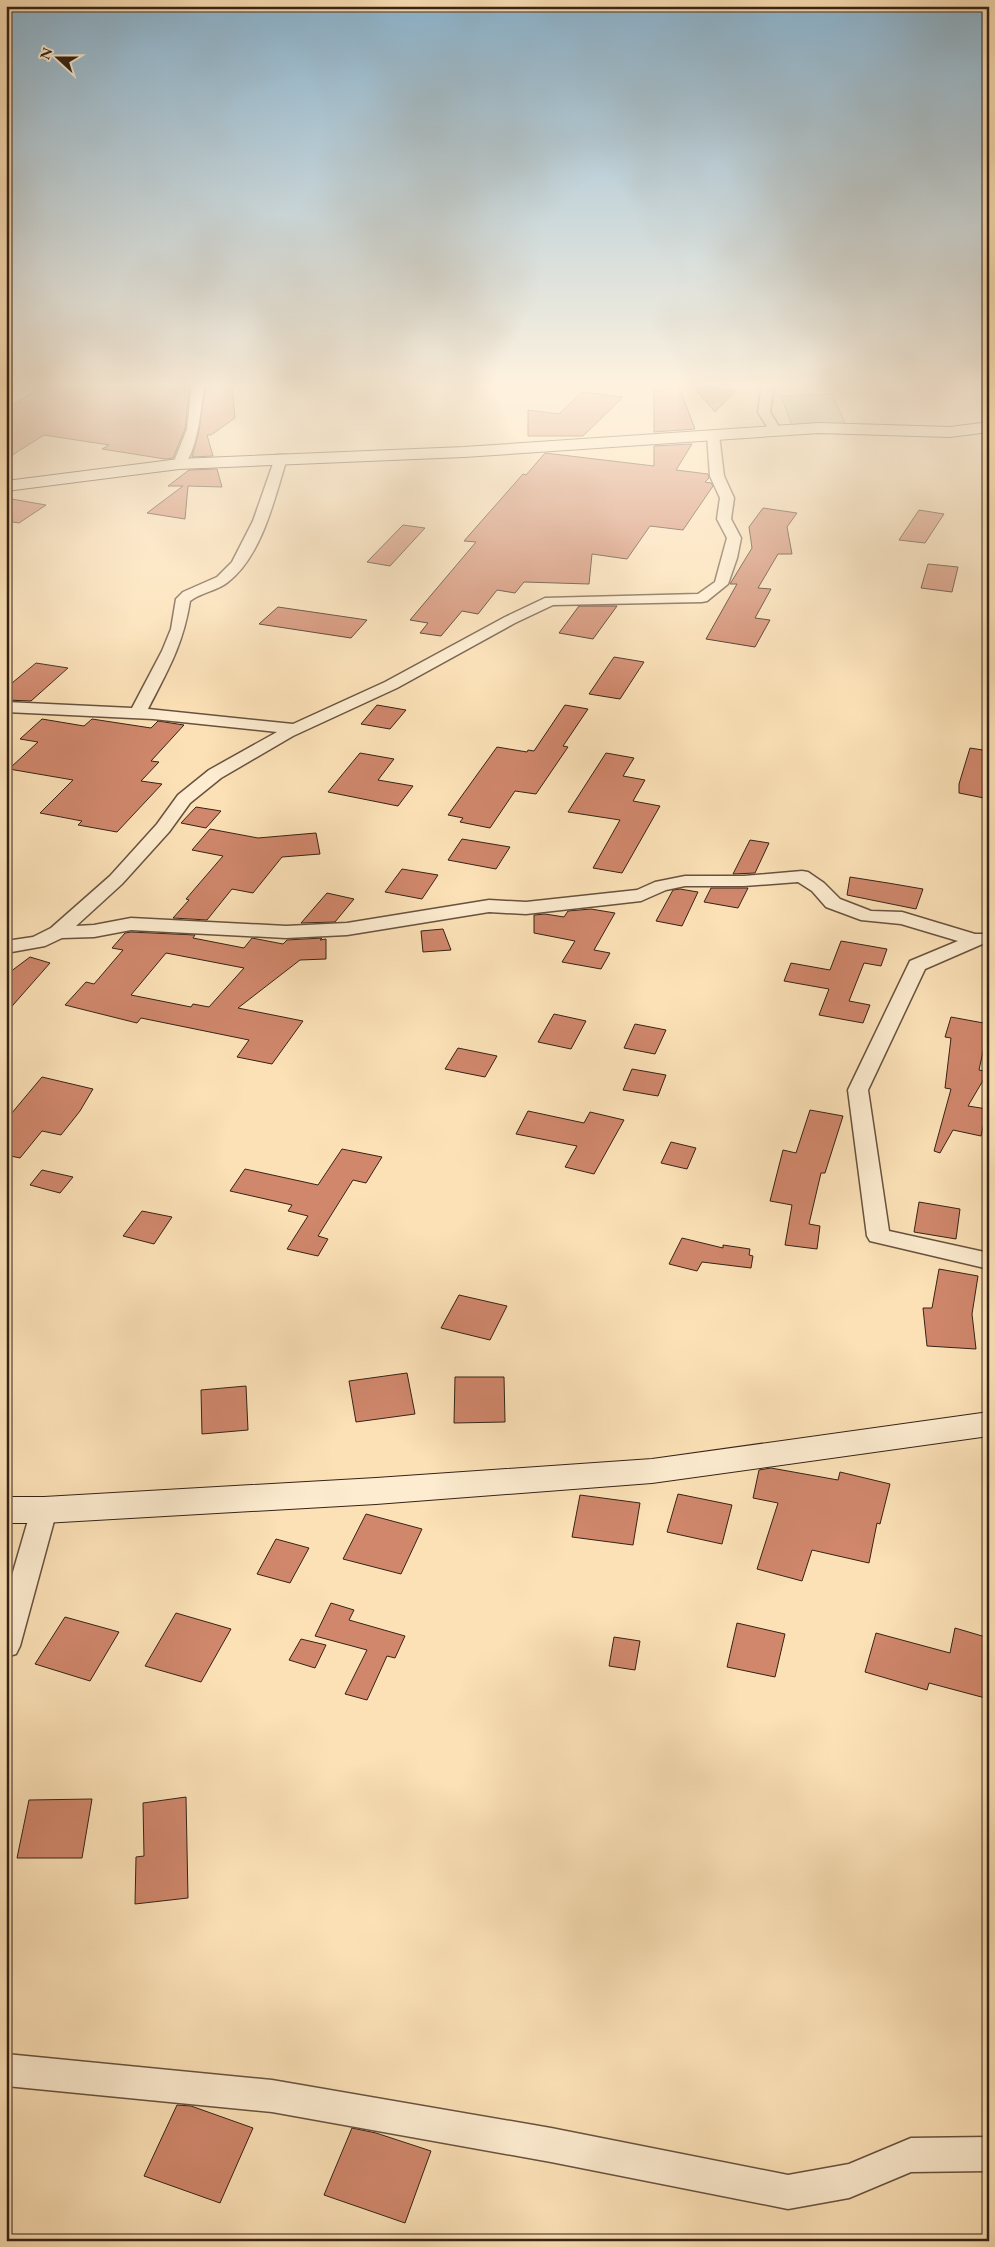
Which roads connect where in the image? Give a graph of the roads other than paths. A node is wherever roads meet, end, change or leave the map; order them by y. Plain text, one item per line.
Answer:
1 (271, 489) edge
2 (723, 489) edge
3 (6, 707) edge
4 (138, 713) junction
5 (296, 729) junction
6 (58, 932) junction
7 (982, 937) edge
8 (6, 947) edge
9 (989, 1261) edge
10 (989, 1424) edge
11 (6, 1510) edge
12 (44, 1510) junction
13 (6, 1646) edge
14 (6, 2070) edge
15 (989, 2154) edge

1 - 4 street
2 - 5 street
3 - 4 street
4 - 5 street
5 - 6 street
6 - 7 street
6 - 8 street
7 - 9 street
10 - 12 main road
11 - 12 main road
12 - 13 street
14 - 15 street

